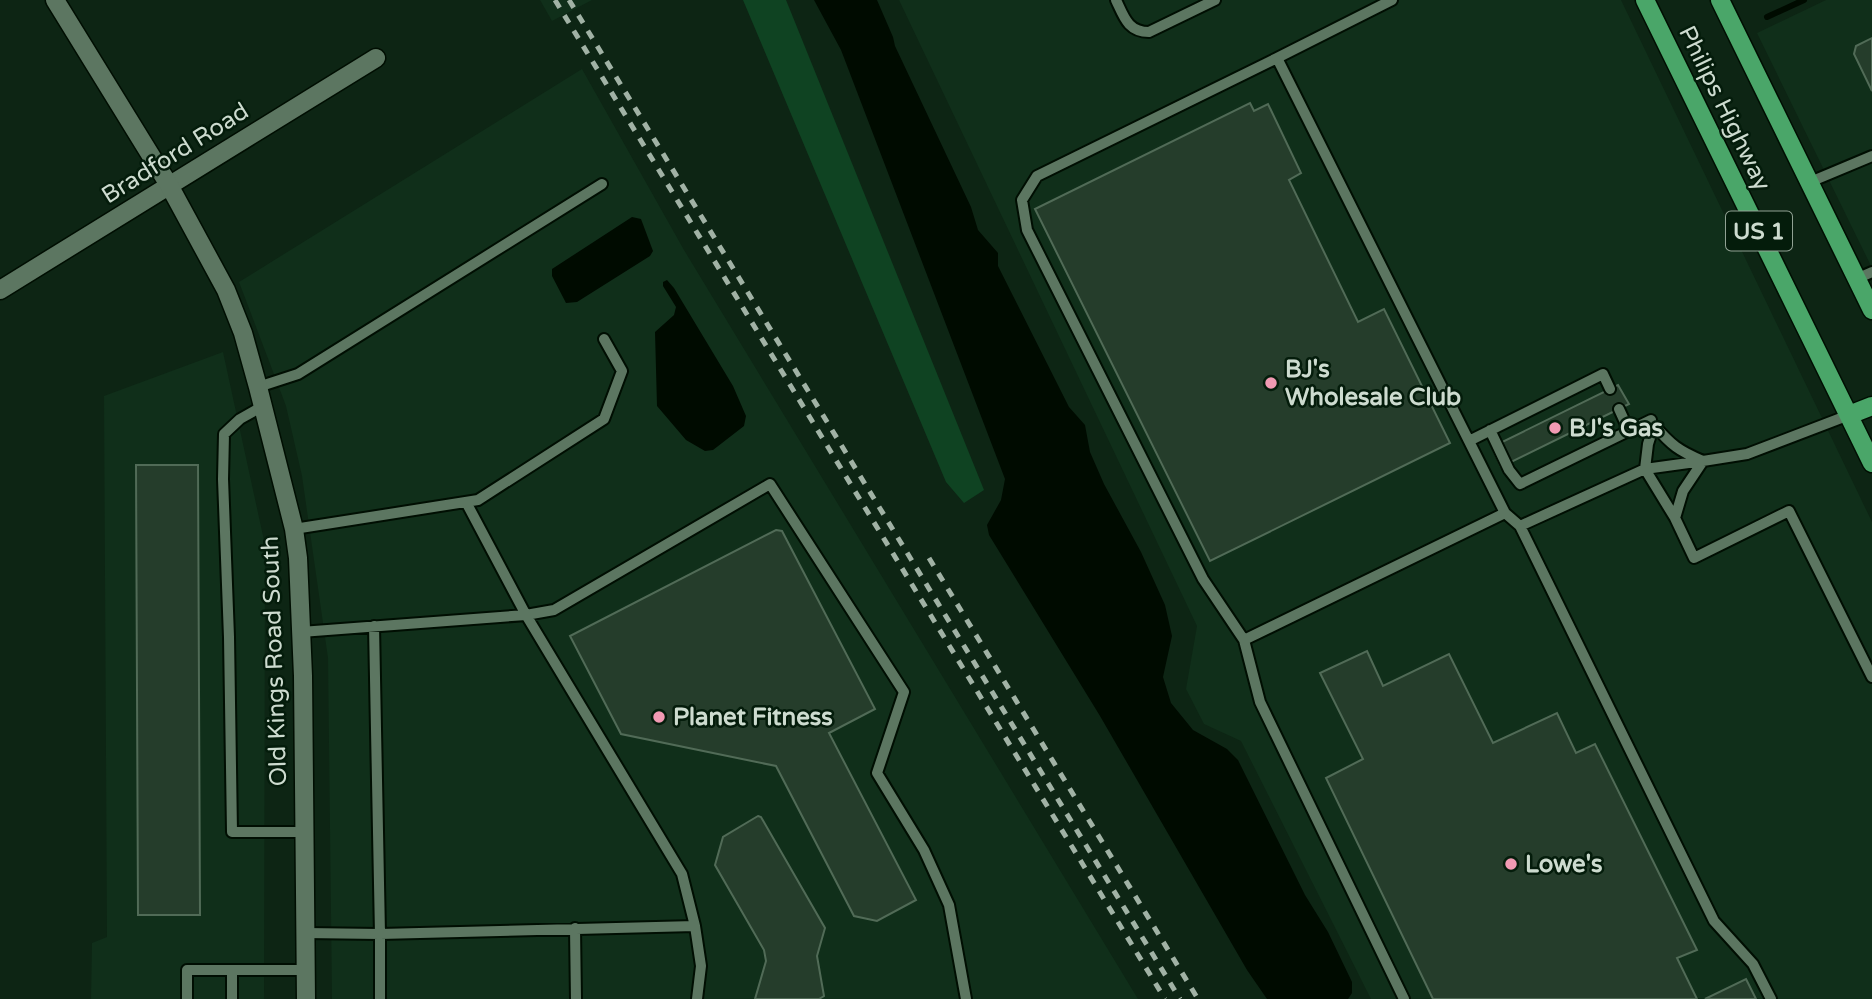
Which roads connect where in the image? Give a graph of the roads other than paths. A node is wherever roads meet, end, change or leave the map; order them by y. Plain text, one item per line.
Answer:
1 (55, 0) edge
2 (1116, 0) edge
3 (1215, 0) edge
4 (1392, 0) edge
5 (1645, 0) edge
6 (1720, 0) edge
7 (376, 58) dead end
8 (1277, 58) junction
9 (1872, 156) edge
10 (1810, 182) junction
11 (602, 184) dead end
12 (169, 185) junction
13 (1864, 275) edge
14 (0, 290) edge
15 (1872, 310) edge
16 (604, 339) dead end
17 (258, 387) junction
18 (1610, 388) dead end
19 (263, 405) junction
20 (1872, 406) edge
21 (1619, 409) dead end
22 (1849, 415) junction
23 (1651, 420) dead end
24 (1490, 430) junction
25 (1629, 431) junction
26 (1469, 440) junction
27 (1703, 461) junction
28 (1872, 463) edge
29 (1645, 469) junction
30 (466, 502) junction
31 (1506, 513) junction
32 (1675, 518) junction
33 (1520, 526) junction
34 (294, 529) junction
35 (526, 615) junction
36 (374, 626) junction
37 (301, 632) junction
38 (1244, 640) junction
39 (1872, 677) edge
40 (304, 832) junction
41 (695, 926) junction
42 (575, 928) junction
43 (305, 933) junction
44 (380, 934) junction
45 (232, 970) junction
46 (306, 970) junction
47 (187, 999) edge
48 (232, 999) edge
49 (306, 999) edge
50 (380, 999) edge
51 (576, 999) edge
52 (697, 999) edge
53 (965, 999) edge
54 (1404, 999) edge
55 (1771, 999) edge

1 - 12 street, Old Kings Road South
2 - 3 lane
4 - 8 lane
5 - 22 main road, Philips Highway / US 1
6 - 10 main road, Philips Highway / US 1
7 - 12 street, Bradford Road
8 - 26 lane
8 - 38 lane
9 - 10 lane
10 - 13 main road, Philips Highway / US 1
11 - 17 lane
12 - 14 street, Bradford Road
12 - 17 street, Old Kings Road South
13 - 15 main road, Philips Highway / US 1
16 - 30 lane
17 - 19 street, Old Kings Road South
18 - 24 lane
19 - 34 street, Old Kings Road South
19 - 40 lane
20 - 22 main road
21 - 25 lane
22 - 27 lane
22 - 28 main road, Philips Highway / US 1
23 - 25 lane
24 - 25 lane
24 - 26 lane
26 - 31 lane
27 - 29 lane
27 - 29 lane
27 - 32 lane
29 - 32 lane
29 - 33 lane
30 - 34 lane
30 - 35 lane
31 - 33 lane
31 - 38 lane
32 - 39 lane
33 - 55 lane
34 - 37 street, Old Kings Road South
35 - 36 lane
35 - 41 lane
35 - 53 lane
36 - 37 lane
36 - 44 lane
37 - 40 street, Old Kings Road South
38 - 54 lane
40 - 43 street, Old Kings Road South
41 - 42 lane
41 - 52 lane
42 - 44 lane
42 - 51 lane
43 - 44 lane
43 - 46 street, Old Kings Road South
44 - 50 lane
45 - 46 lane
45 - 47 lane
45 - 48 lane
46 - 49 street, Old Kings Road South

